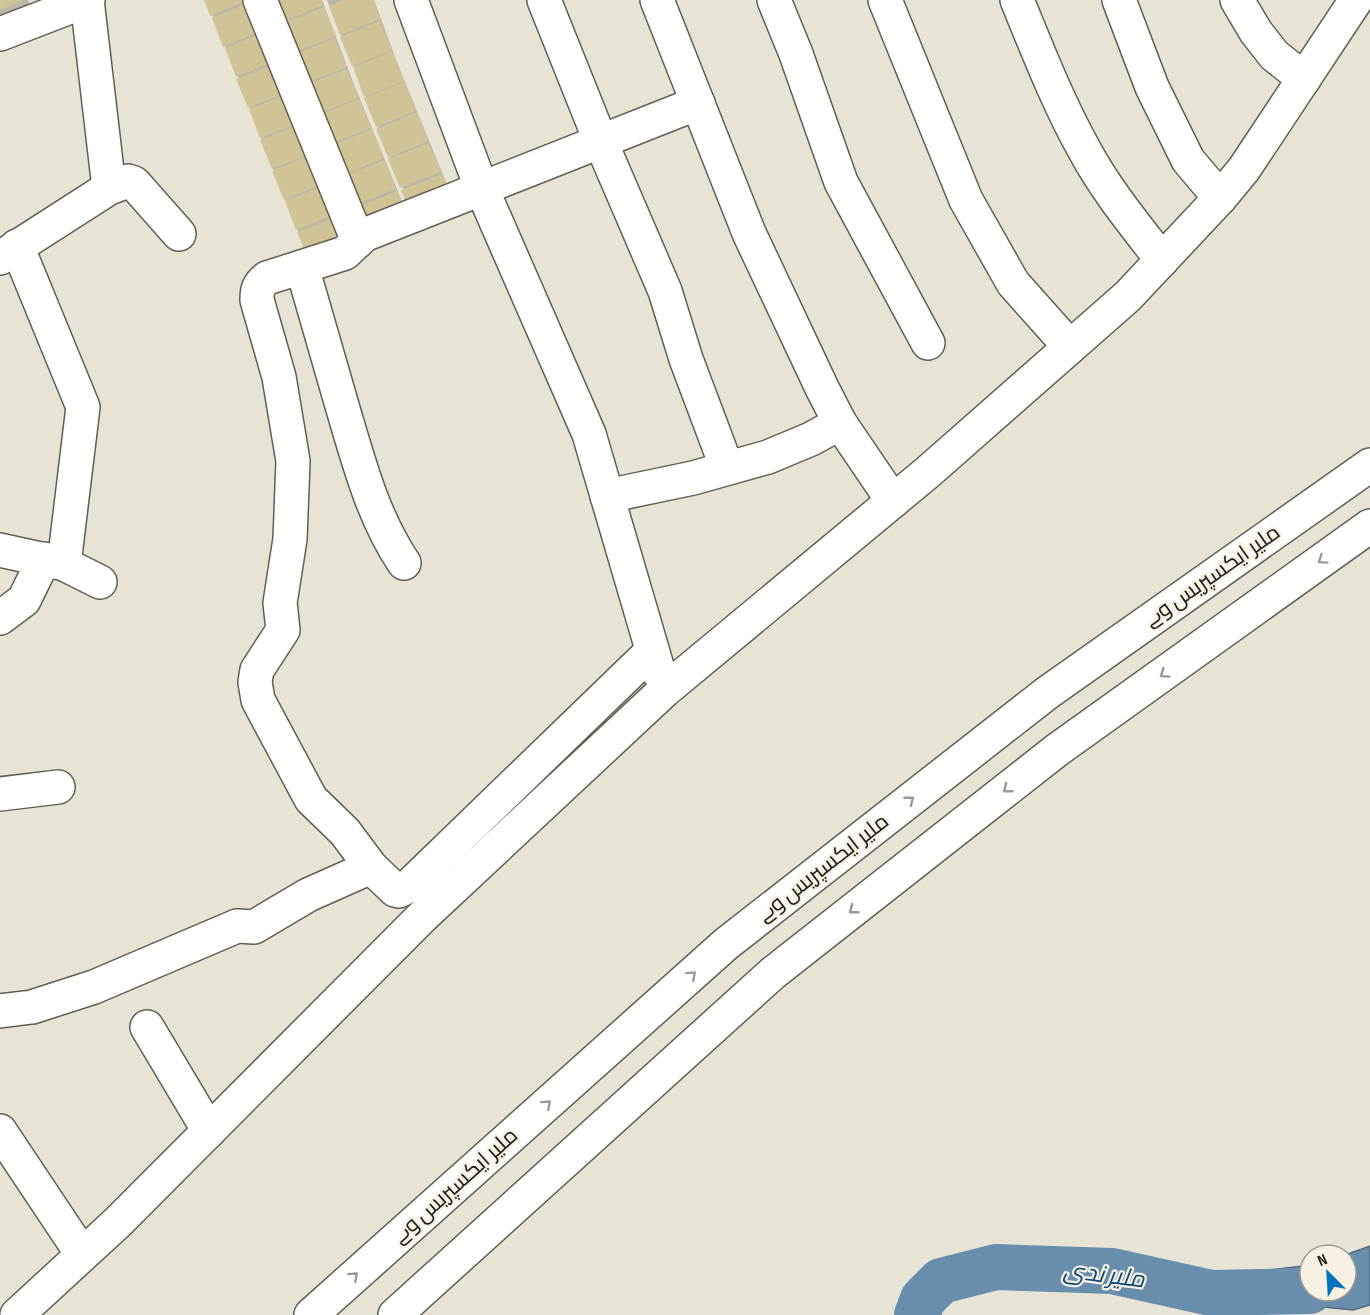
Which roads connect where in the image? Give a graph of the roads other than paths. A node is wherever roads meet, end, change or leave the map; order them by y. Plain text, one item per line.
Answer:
1 (87, 0) edge
2 (260, 0) edge
3 (411, 0) edge
4 (544, 0) edge
5 (657, 0) edge
6 (774, 0) edge
7 (885, 0) edge
8 (1017, 0) edge
9 (1119, 0) edge
10 (1237, 0) edge
11 (1344, 5) edge
12 (36, 9) edge
13 (0, 34) edge
14 (1304, 79) junction
15 (698, 103) junction
16 (600, 140) junction
17 (481, 187) junction
18 (109, 188) junction
19 (1220, 198) junction
20 (179, 234) dead end
21 (358, 241) junction
22 (8, 252) edge
23 (1162, 260) junction
24 (302, 267) junction
25 (928, 343) dead end
26 (1070, 347) junction
27 (840, 423) junction
28 (1370, 465) edge
29 (727, 468) junction
30 (607, 496) junction
31 (892, 501) junction
32 (1370, 526) edge
33 (0, 550) edge
34 (54, 562) junction
35 (404, 563) dead end
36 (100, 582) dead end
37 (0, 618) edge
38 (652, 651) junction
39 (664, 691) junction
40 (58, 787) dead end
41 (0, 794) edge
42 (370, 867) junction
43 (0, 1011) edge
44 (147, 1027) dead end
45 (0, 1131) edge
46 (209, 1131) junction
47 (82, 1254) junction
48 (17, 1315) edge
49 (311, 1315) edge
50 (395, 1315) edge

1 - 12 main road
1 - 18 main road
2 - 21 main road
3 - 17 main road
4 - 16 main road
5 - 15 main road
6 - 25 main road
7 - 26 main road
8 - 23 main road
9 - 19 main road
10 - 14 main road
11 - 14 main road
12 - 13 main road
14 - 19 main road
15 - 16 main road
15 - 27 main road
16 - 17 main road
16 - 29 main road
17 - 21 main road
17 - 30 main road
18 - 20 main road
18 - 22 main road
19 - 23 main road
21 - 24 main road
22 - 34 main road
23 - 26 main road
24 - 35 main road
24 - 42 main road
26 - 31 main road
27 - 29 main road
27 - 31 main road
49 -> 28 main road, ملیر ایکسپریس وے
29 - 30 main road
30 - 38 main road
31 - 39 main road
32 -> 50 main road
33 - 34 main road
34 - 36 main road
34 - 37 main road
38 - 39 main road
38 - 42 main road
39 - 46 main road
40 - 41 main road
42 - 43 main road
44 - 46 main road
45 - 47 main road
46 - 47 main road
47 - 48 main road

